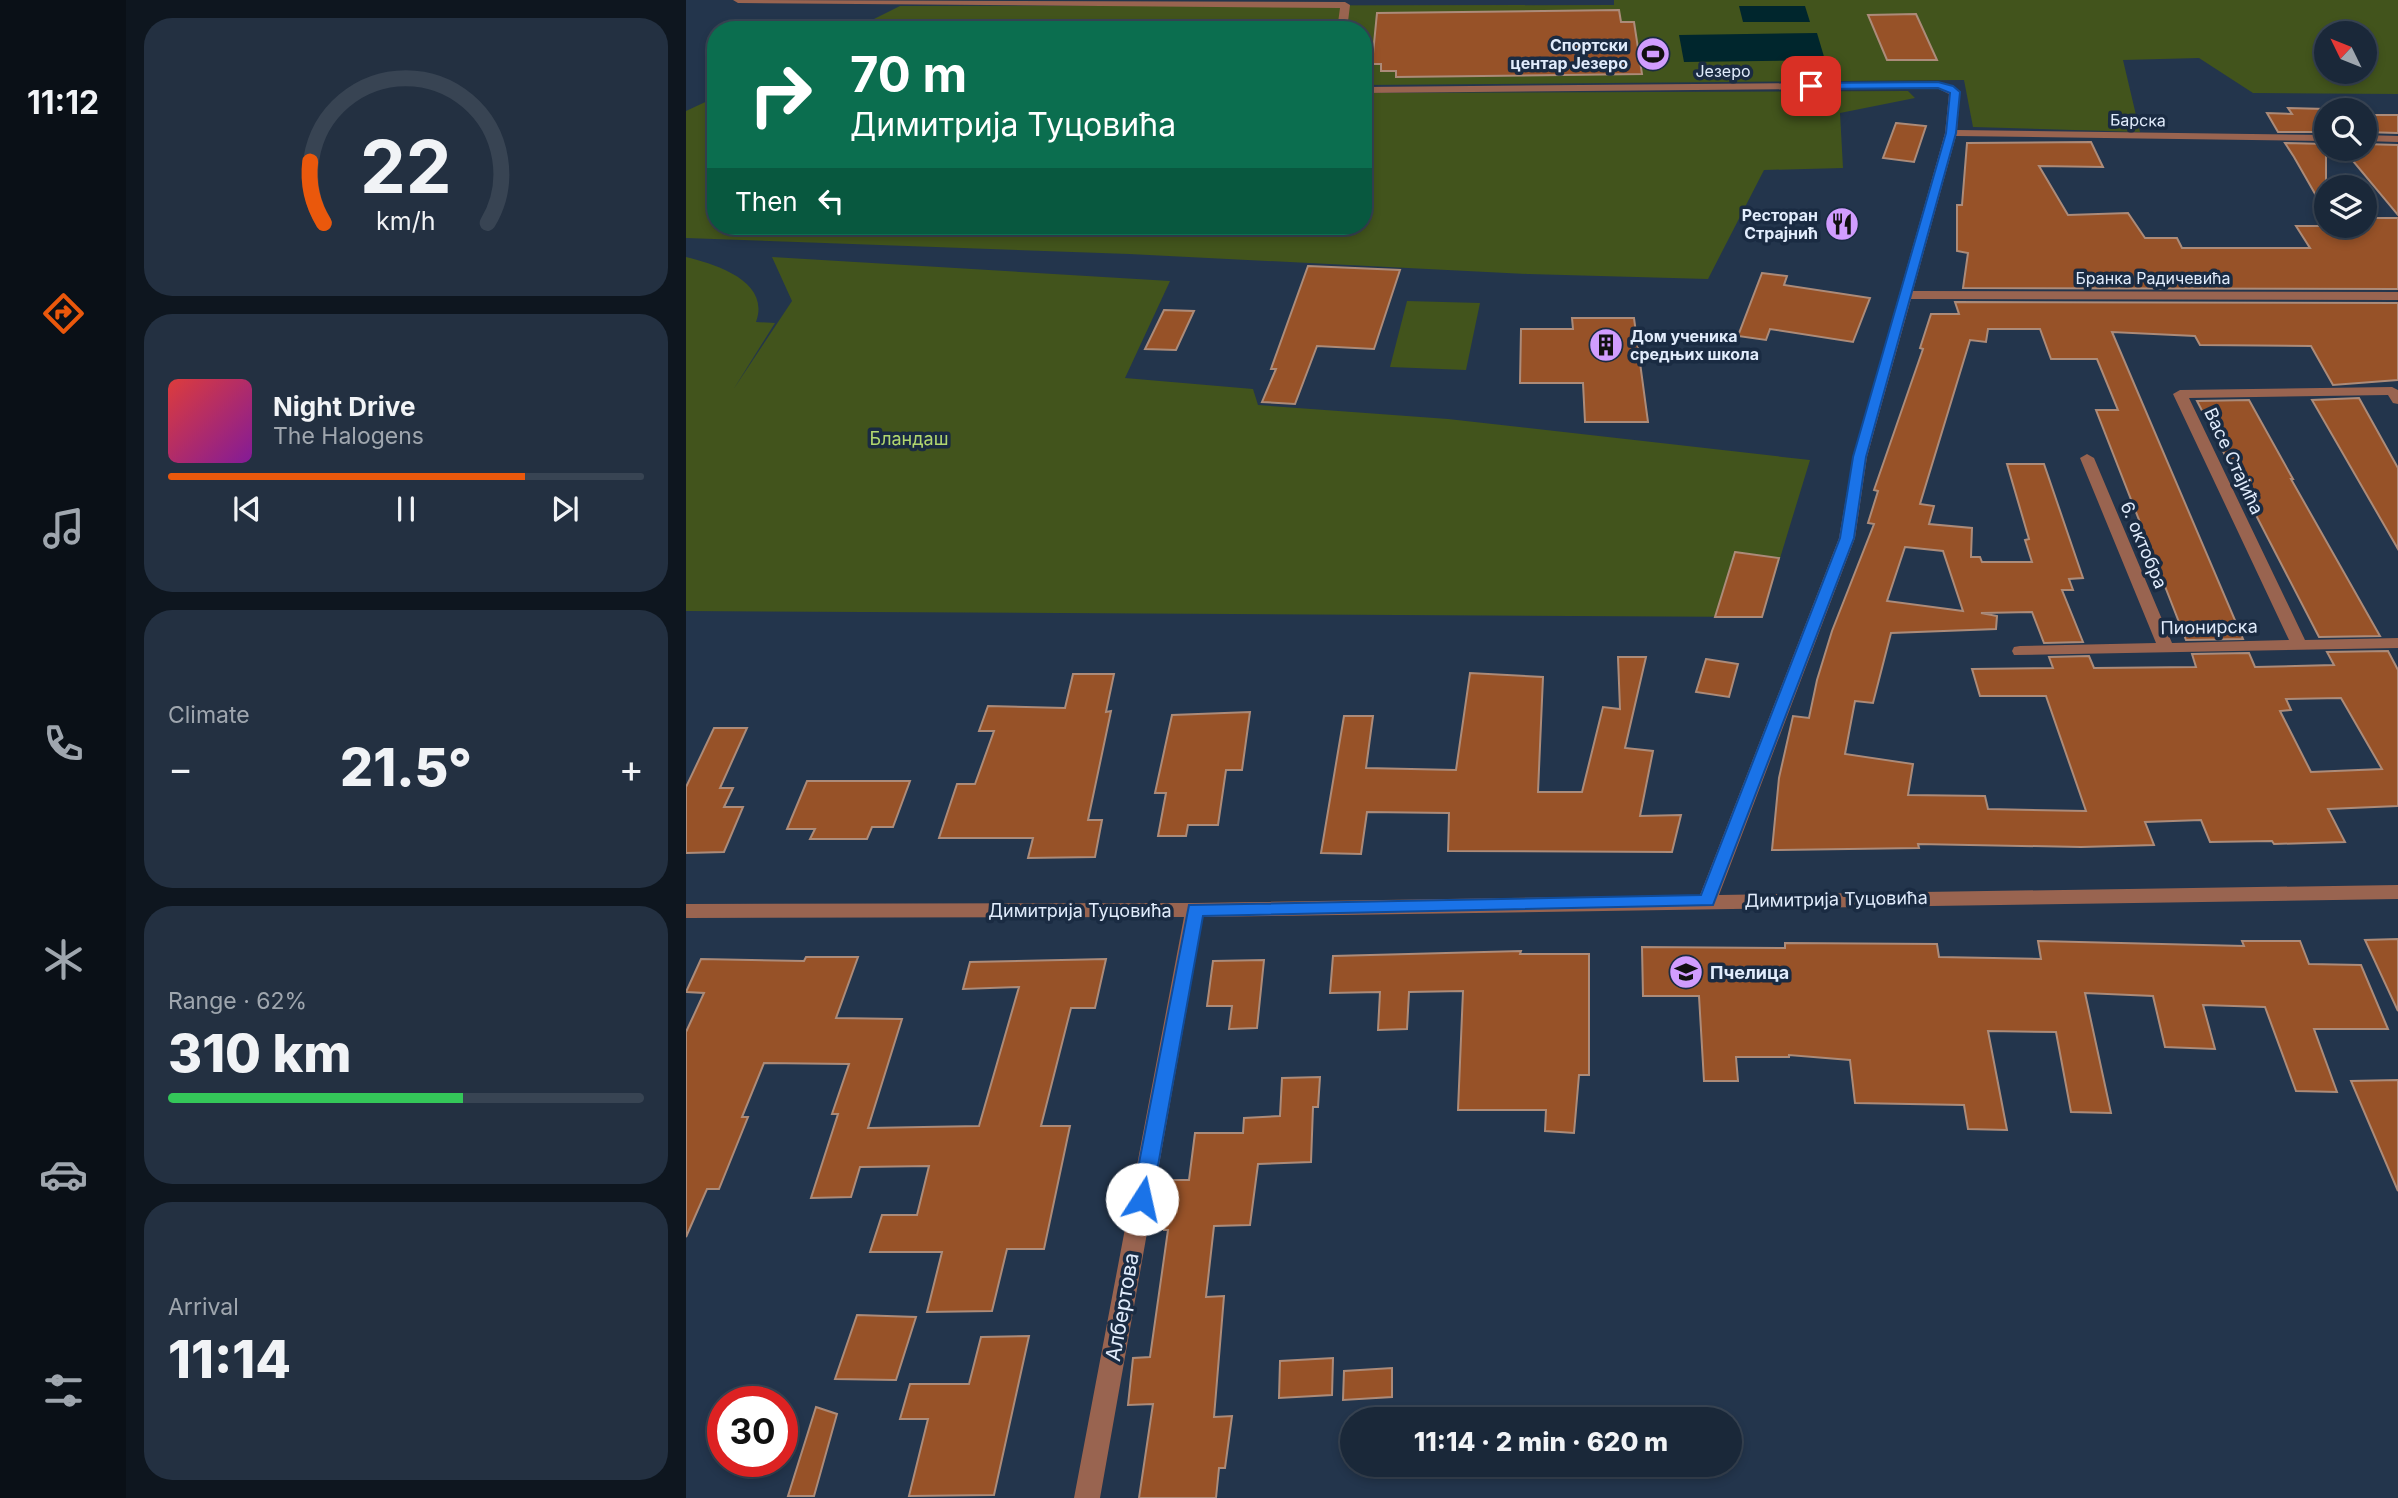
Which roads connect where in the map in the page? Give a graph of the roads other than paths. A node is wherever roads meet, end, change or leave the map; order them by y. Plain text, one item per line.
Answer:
1 (738, 0) edge
2 (1343, 21) edge
3 (1372, 90) edge
4 (1951, 133) junction
5 (2314, 138) edge
6 (2377, 138) edge
7 (2398, 139) edge
8 (1907, 295) junction
9 (2398, 296) edge
10 (2398, 400) edge
11 (2087, 458) dead end
12 (2398, 643) edge
13 (2299, 645) junction
14 (2165, 647) junction
15 (2021, 651) dead end
16 (2398, 892) edge
17 (1707, 901) junction
18 (1195, 910) junction
19 (686, 911) edge
20 (1087, 1498) edge

1 - 2 street
3 - 4 street, Језеро
4 - 5 street, Барска
4 - 8 street
6 - 7 street
8 - 9 street, Бранка Радичевића
8 - 17 street
10 - 13 street, Васе Стајића
11 - 14 street, 6. октобра
12 - 13 street, Пионирска
13 - 14 street, Пионирска
14 - 15 street, Пионирска
16 - 17 street, Димитрија Туцовића
17 - 18 street, Димитрија Туцовића
18 - 19 street, Димитрија Туцовића
18 - 20 street, Албертова

